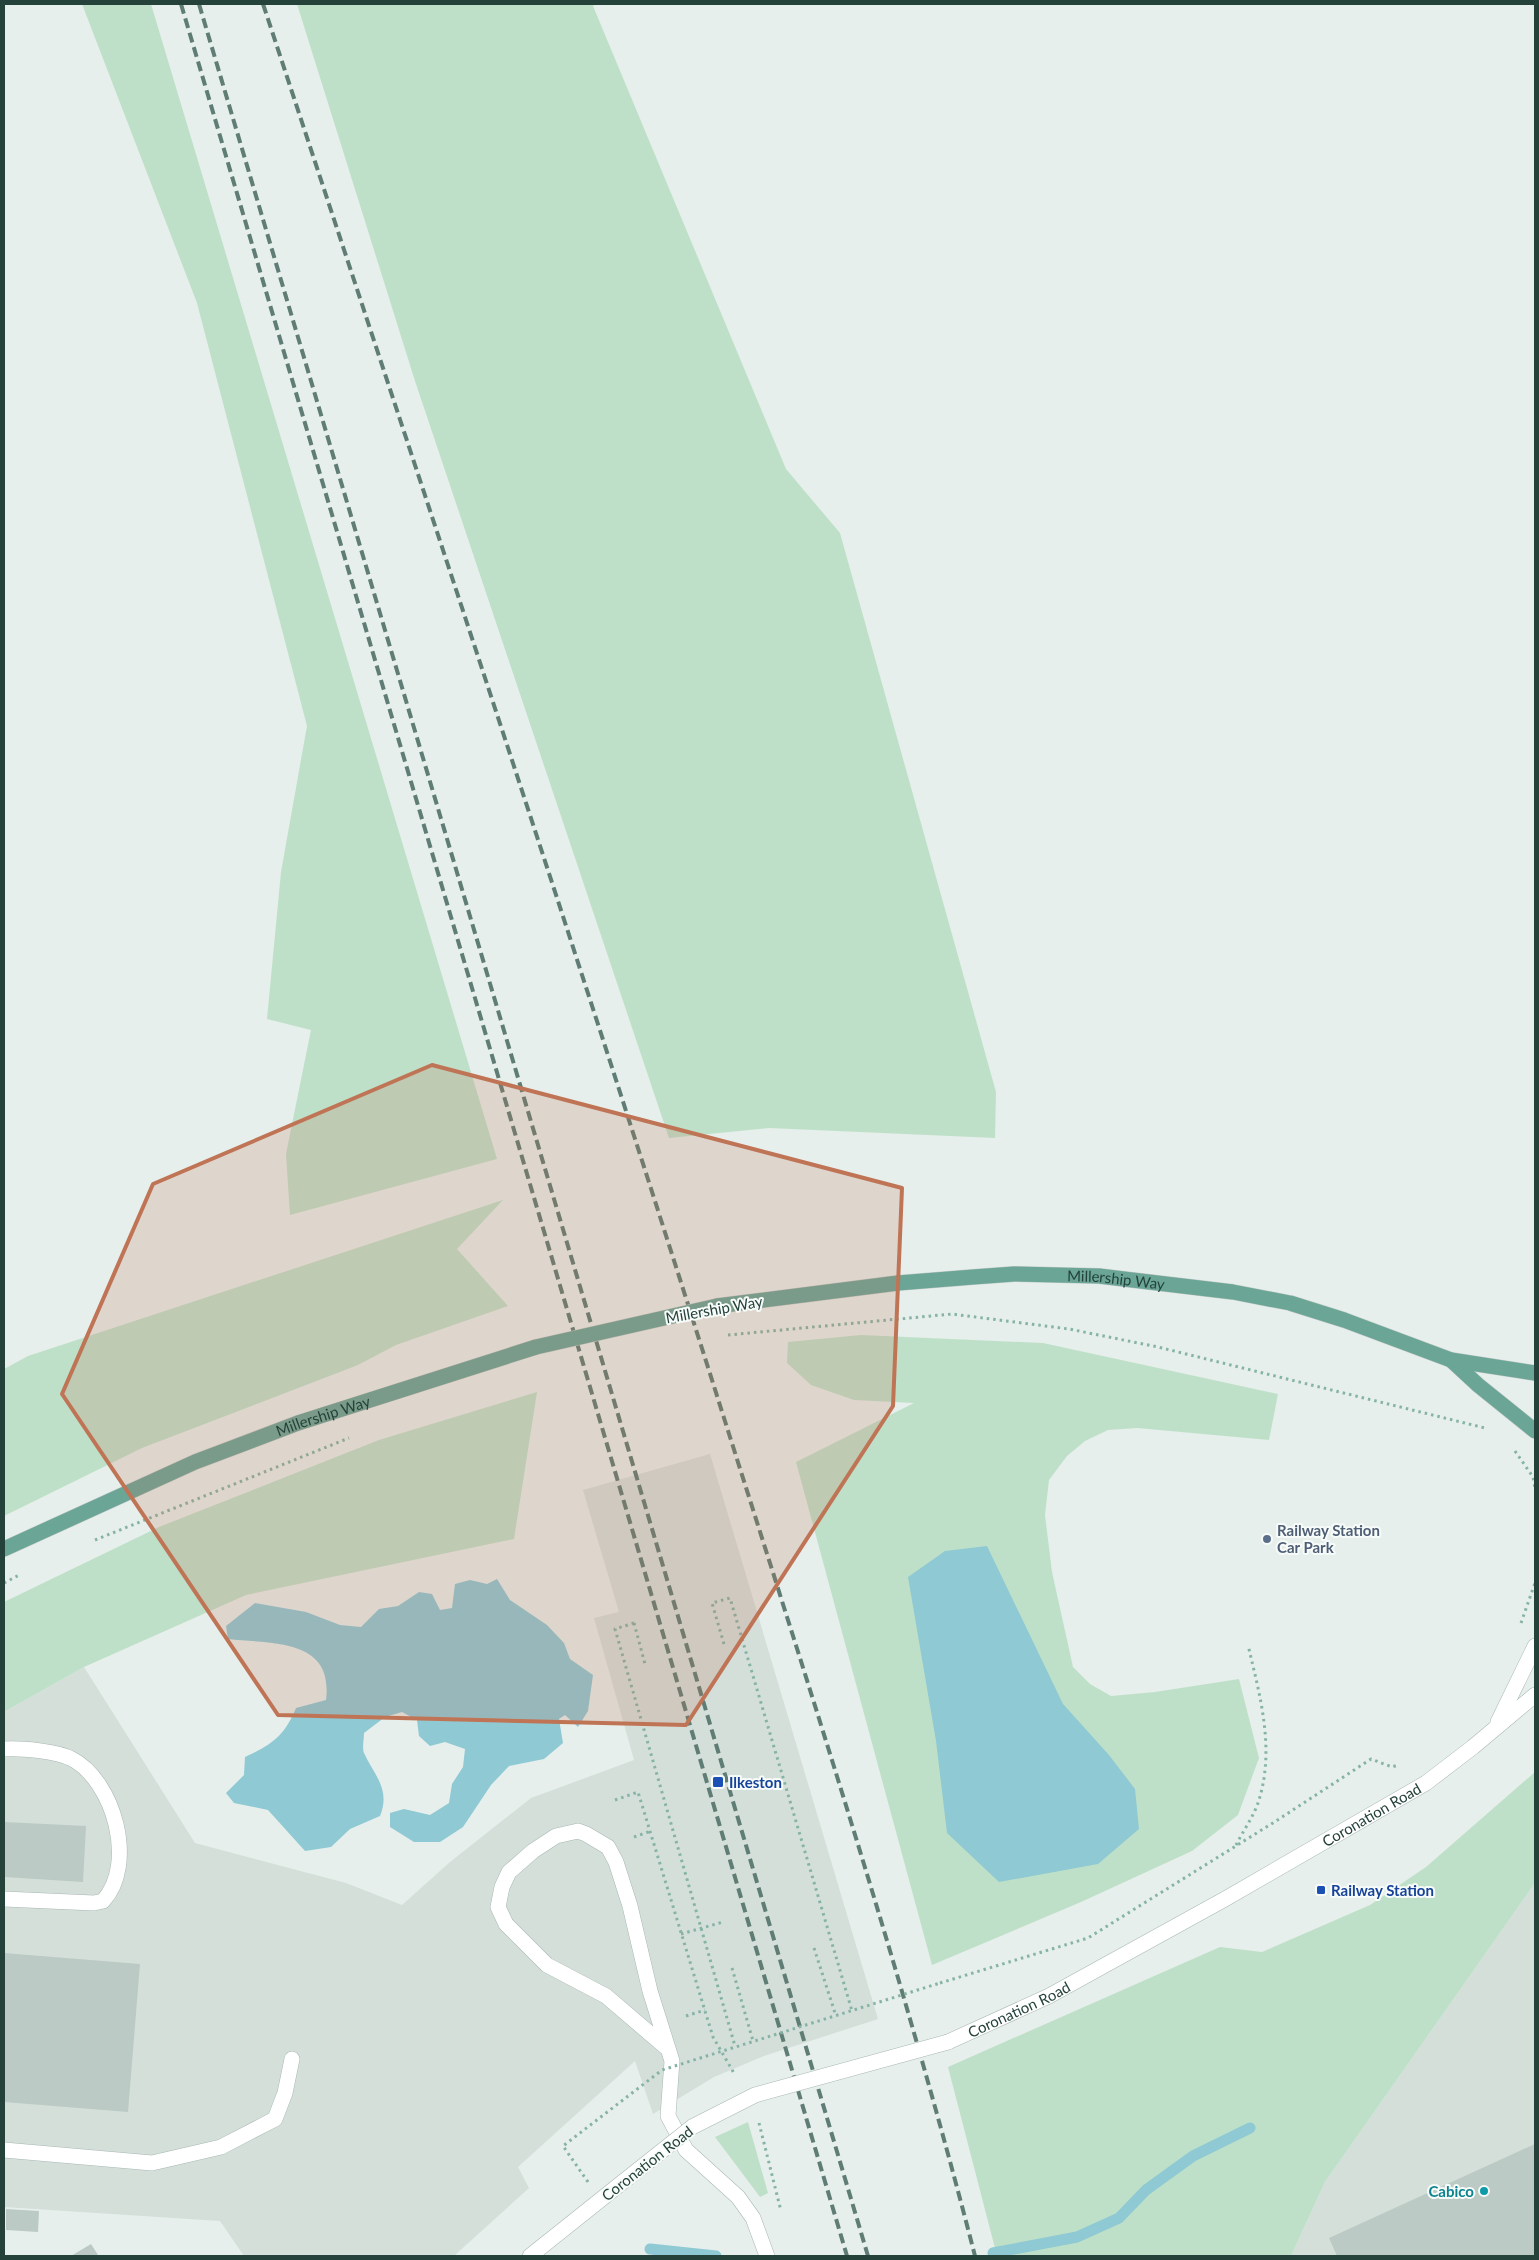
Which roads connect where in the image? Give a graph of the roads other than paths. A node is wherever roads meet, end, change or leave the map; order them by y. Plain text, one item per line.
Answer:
1 (1451, 1360) junction
2 (1535, 1373) edge
3 (1535, 1431) edge
4 (4, 1549) edge
5 (1535, 1646) edge
6 (1535, 1695) edge
7 (1495, 1728) junction
8 (4, 1749) edge
9 (4, 1898) edge
10 (668, 2049) junction
11 (292, 2059) dead end
12 (4, 2150) edge
13 (530, 2256) edge
14 (767, 2256) edge

1 - 2 main road, Millership Way
1 - 3 main road, Millership Way
1 - 4 main road, Millership Way, bridge
5 - 7 street, Coronation Road
6 - 7 street, Coronation Road
7 - 13 street, Coronation Road, bridge
8 - 9 street
10 - 10 street
10 - 14 street
11 - 12 street

